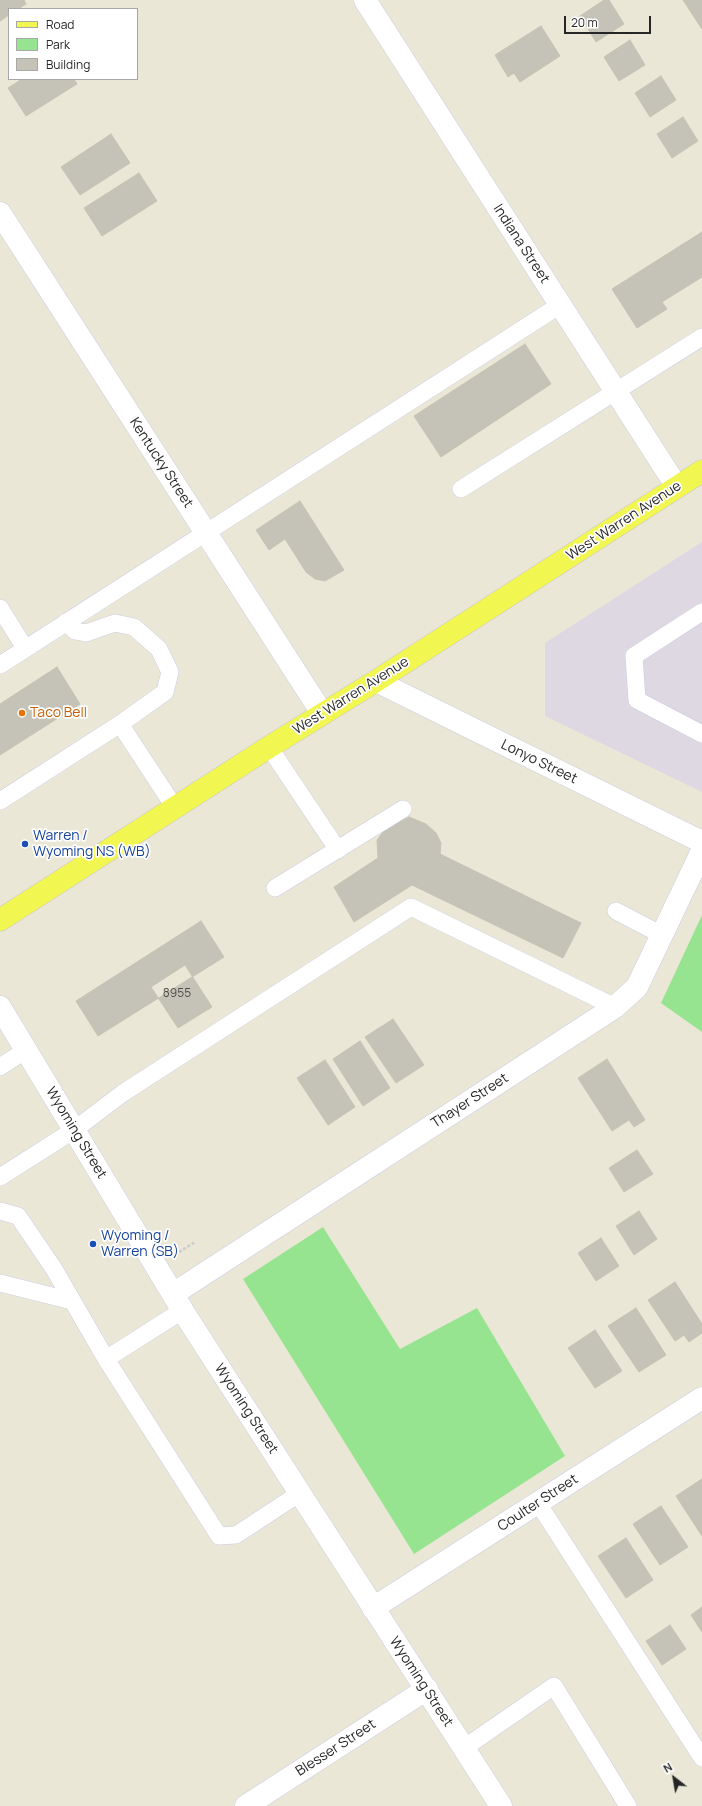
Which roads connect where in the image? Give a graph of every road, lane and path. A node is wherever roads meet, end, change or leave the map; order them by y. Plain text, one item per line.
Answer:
1 (365, 0) edge
2 (0, 213) edge
3 (560, 305) junction
4 (702, 337) edge
5 (615, 391) junction
6 (702, 471) edge
7 (677, 487) junction
8 (461, 489) dead end
9 (206, 532) junction
10 (0, 608) edge
11 (702, 612) edge
12 (66, 622) junction
13 (25, 648) junction
14 (0, 664) edge
15 (376, 681) junction
16 (322, 713) junction
17 (120, 724) junction
18 (702, 734) edge
19 (269, 747) junction
20 (0, 801) edge
21 (175, 808) junction
22 (403, 809) dead end
23 (702, 842) edge
24 (338, 850) junction
25 (702, 851) edge
26 (275, 888) dead end
27 (616, 911) dead end
28 (0, 920) edge
29 (662, 935) junction
30 (0, 1007) edge
31 (615, 1008) junction
32 (26, 1050) junction
33 (0, 1067) edge
34 (74, 1130) junction
35 (0, 1177) edge
36 (0, 1211) edge
37 (0, 1283) edge
38 (72, 1301) junction
39 (178, 1302) junction
40 (106, 1359) junction
41 (702, 1398) edge
42 (300, 1494) junction
43 (538, 1503) junction
44 (373, 1608) junction
45 (427, 1690) junction
46 (464, 1748) junction
47 (702, 1758) edge
48 (249, 1805) edge
49 (501, 1806) edge
50 (628, 1806) edge

1 - 3 street, Indiana Street
2 - 9 street, Kentucky Street
3 - 5 street, Indiana Street
3 - 9 lane
4 - 5 lane
5 - 7 street, Indiana Street
5 - 8 lane
6 - 7 main road, West Warren Avenue
7 - 15 main road, West Warren Avenue
9 - 12 lane
9 - 16 street, Kentucky Street
10 - 13 lane
11 - 18 lane
12 - 13 lane
12 - 17 lane
13 - 14 lane
15 - 16 main road, West Warren Avenue
15 - 23 street, Lonyo Street
16 - 19 main road, West Warren Avenue
17 - 20 lane
17 - 21 lane
19 - 21 main road, West Warren Avenue
19 - 24 lane
21 - 28 main road, West Warren Avenue
22 - 24 lane
24 - 26 lane
25 - 29 street, Thayer Street
27 - 29 lane
29 - 31 street, Thayer Street
30 - 32 street, Wyoming Street
31 - 34 lane
31 - 39 street, Thayer Street
32 - 33 lane
32 - 34 street, Wyoming Street
34 - 35 lane
34 - 39 street, Wyoming Street
36 - 38 lane
37 - 38 lane
38 - 40 lane
39 - 40 lane
39 - 42 street, Wyoming Street
40 - 42 lane
41 - 43 street, Coulter Street
42 - 44 street, Wyoming Street
43 - 44 street, Coulter Street
43 - 47 lane
44 - 45 street, Wyoming Street
45 - 46 street, Wyoming Street
45 - 48 street, Blesser Street
46 - 49 street, Wyoming Street
46 - 50 lane

